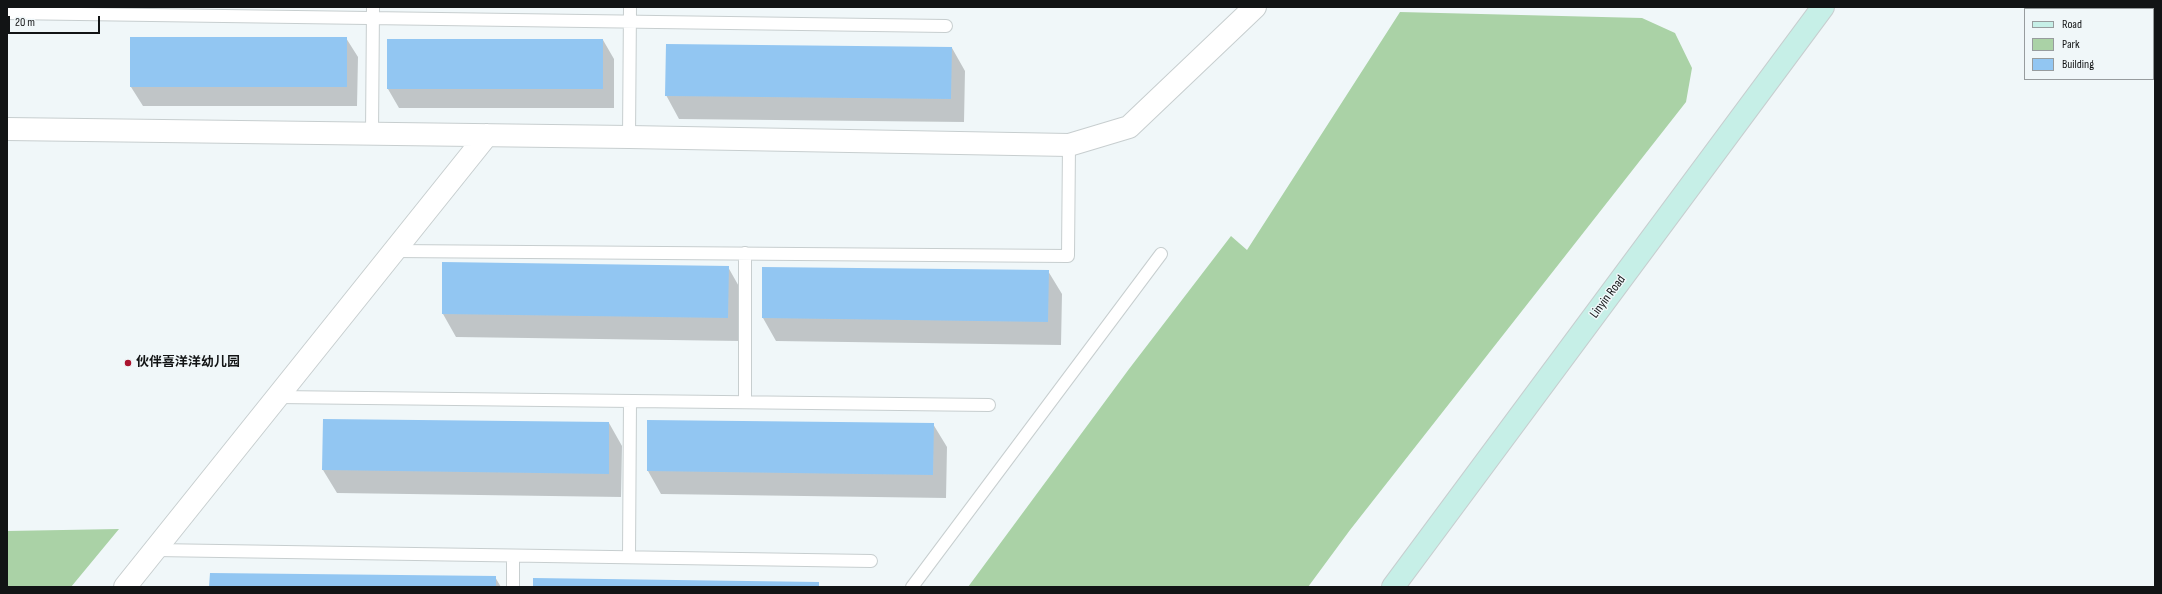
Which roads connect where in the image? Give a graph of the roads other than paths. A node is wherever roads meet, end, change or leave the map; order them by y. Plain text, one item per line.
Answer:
1 (630, 7) edge
2 (1255, 7) edge
3 (1823, 7) edge
4 (113, 10) edge
5 (373, 12) edge
6 (7, 13) edge
7 (630, 21) junction
8 (946, 26) dead end
9 (7, 129) edge
10 (372, 133) junction
11 (487, 135) junction
12 (629, 137) junction
13 (1069, 145) junction
14 (394, 251) junction
15 (745, 253) junction
16 (1161, 254) dead end
17 (276, 397) junction
18 (630, 401) junction
19 (745, 402) junction
20 (989, 405) dead end
21 (155, 550) junction
22 (513, 556) junction
23 (629, 557) junction
24 (872, 561) dead end
25 (125, 587) edge
26 (513, 587) edge
27 (912, 587) edge
28 (1393, 587) edge

1 - 7 lane
2 - 13 street
3 - 28 main road, Linyin Road
4 - 5 lane
4 - 6 lane
5 - 7 lane
5 - 10 lane
7 - 8 lane
7 - 12 lane
9 - 10 street
10 - 11 street
11 - 12 street
11 - 14 street
12 - 13 street
13 - 15 lane
14 - 15 lane
14 - 17 street
15 - 19 lane
16 - 27 lane
17 - 18 lane
17 - 21 street
18 - 19 lane
18 - 23 lane
19 - 20 lane
21 - 22 lane
21 - 25 street
22 - 23 lane
22 - 26 lane
23 - 24 lane

